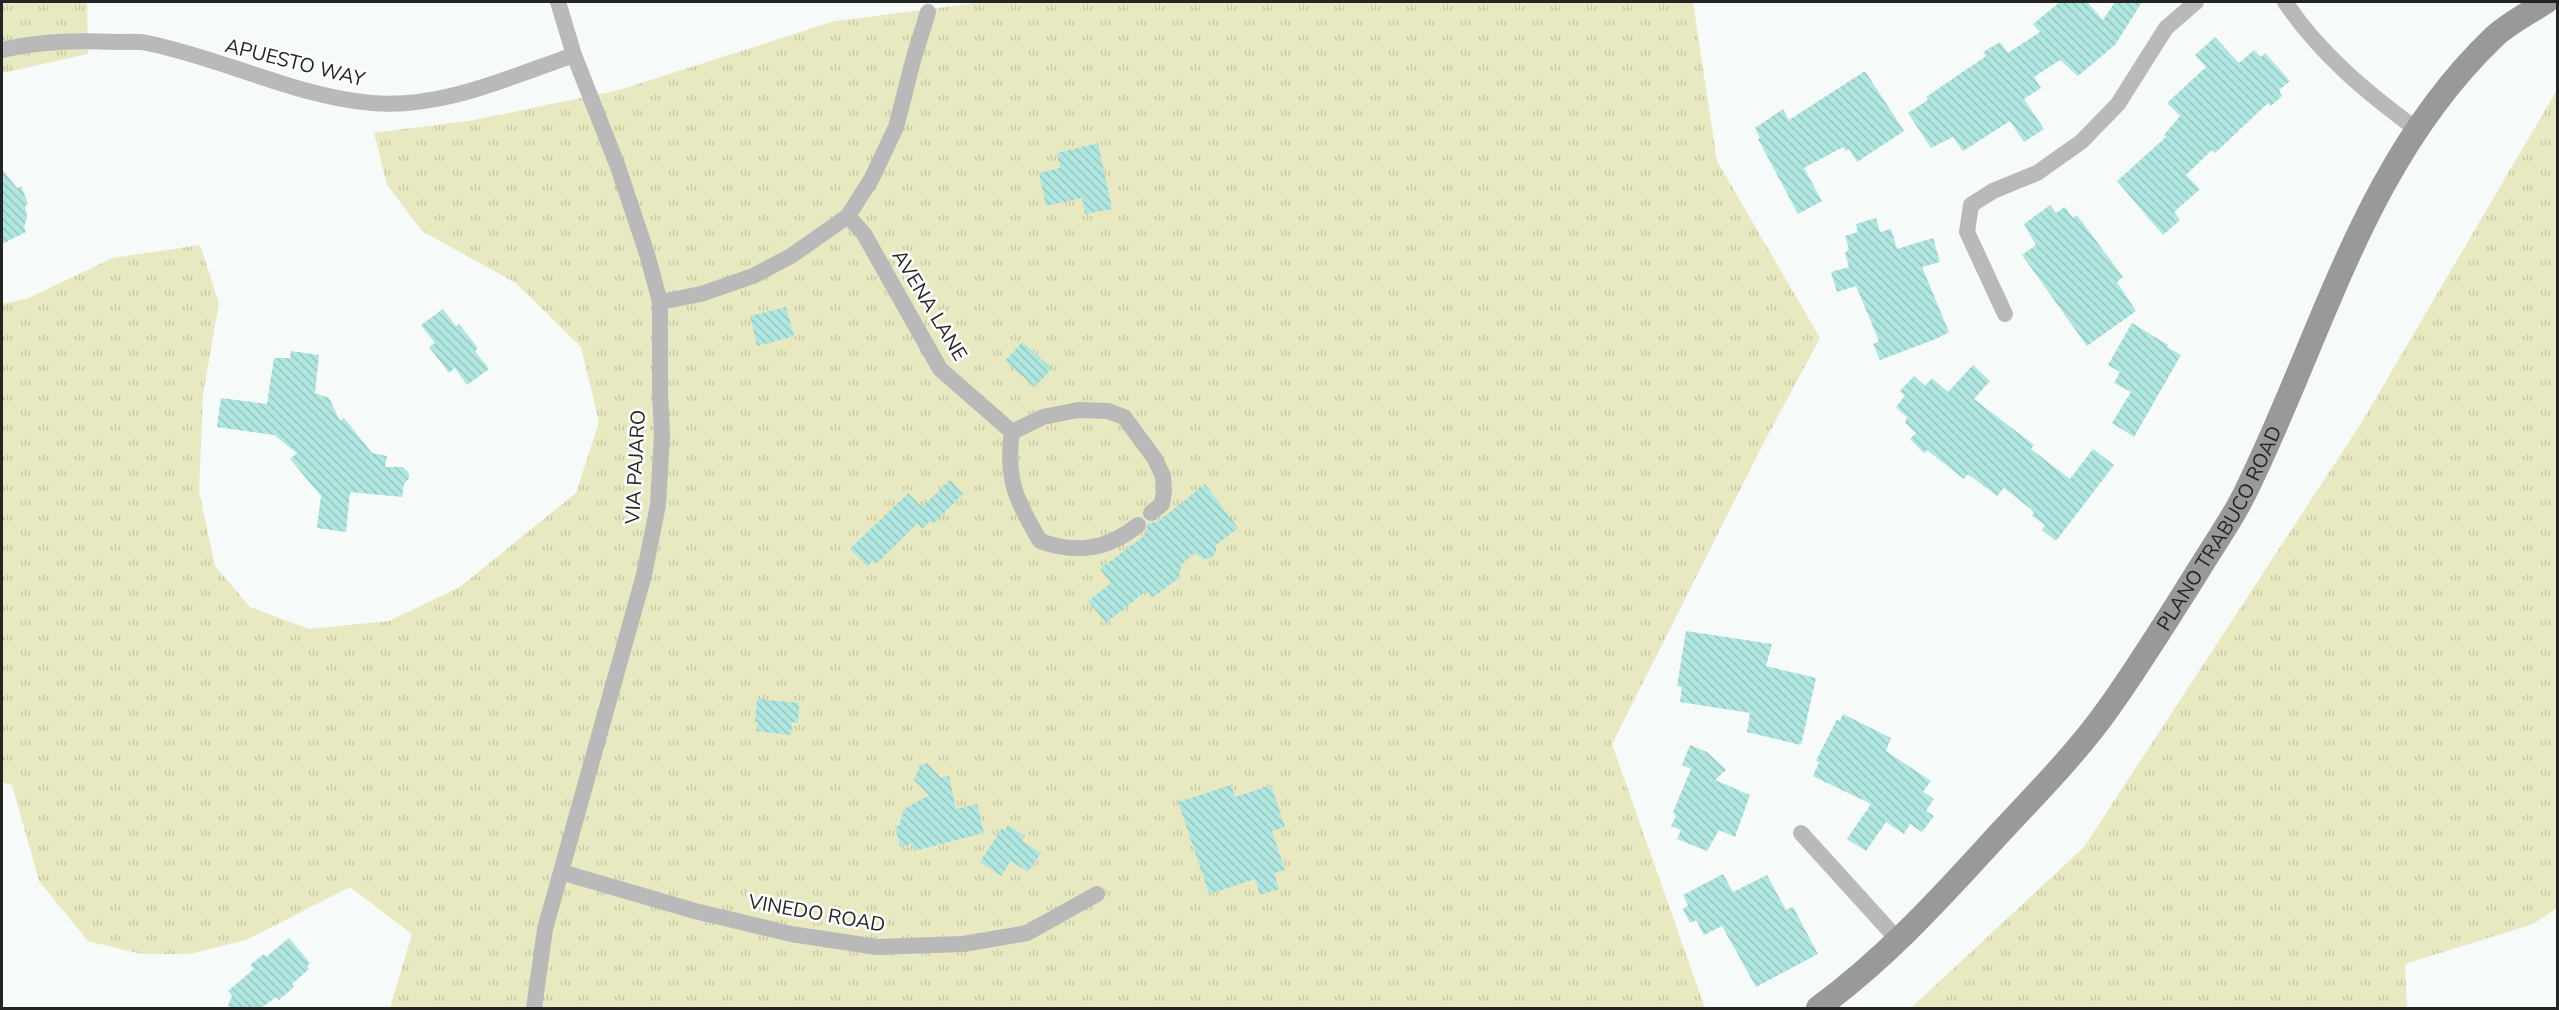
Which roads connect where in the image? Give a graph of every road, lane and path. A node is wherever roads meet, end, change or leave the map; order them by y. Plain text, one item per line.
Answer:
1 (558, 2) edge
2 (2196, 2) edge
3 (2285, 2) edge
4 (2546, 2) edge
5 (928, 12) dead end
6 (2, 50) edge
7 (574, 55) junction
8 (2416, 129) junction
9 (848, 216) junction
10 (660, 302) junction
11 (2005, 314) dead end
12 (1012, 432) junction
13 (1151, 513) dead end
14 (1138, 525) dead end
15 (1801, 832) dead end
16 (561, 872) junction
17 (1097, 894) dead end
18 (1899, 941) junction
19 (534, 1008) edge
20 (1818, 1008) edge

1 - 7 street, VIA PAJARO
2 - 11 street
3 - 8 street
4 - 8 street, PLANO TRABUCO ROAD
5 - 9 street
6 - 7 street, APUESTO WAY
7 - 10 street, VIA PAJARO
8 - 18 street, PLANO TRABUCO ROAD
9 - 10 street
9 - 12 street, AVENA LANE
10 - 16 street, VIA PAJARO
12 - 13 street
12 - 14 street
15 - 18 street
16 - 17 street, VINEDO ROAD
16 - 19 street, VIA PAJARO
18 - 20 street, PLANO TRABUCO ROAD

